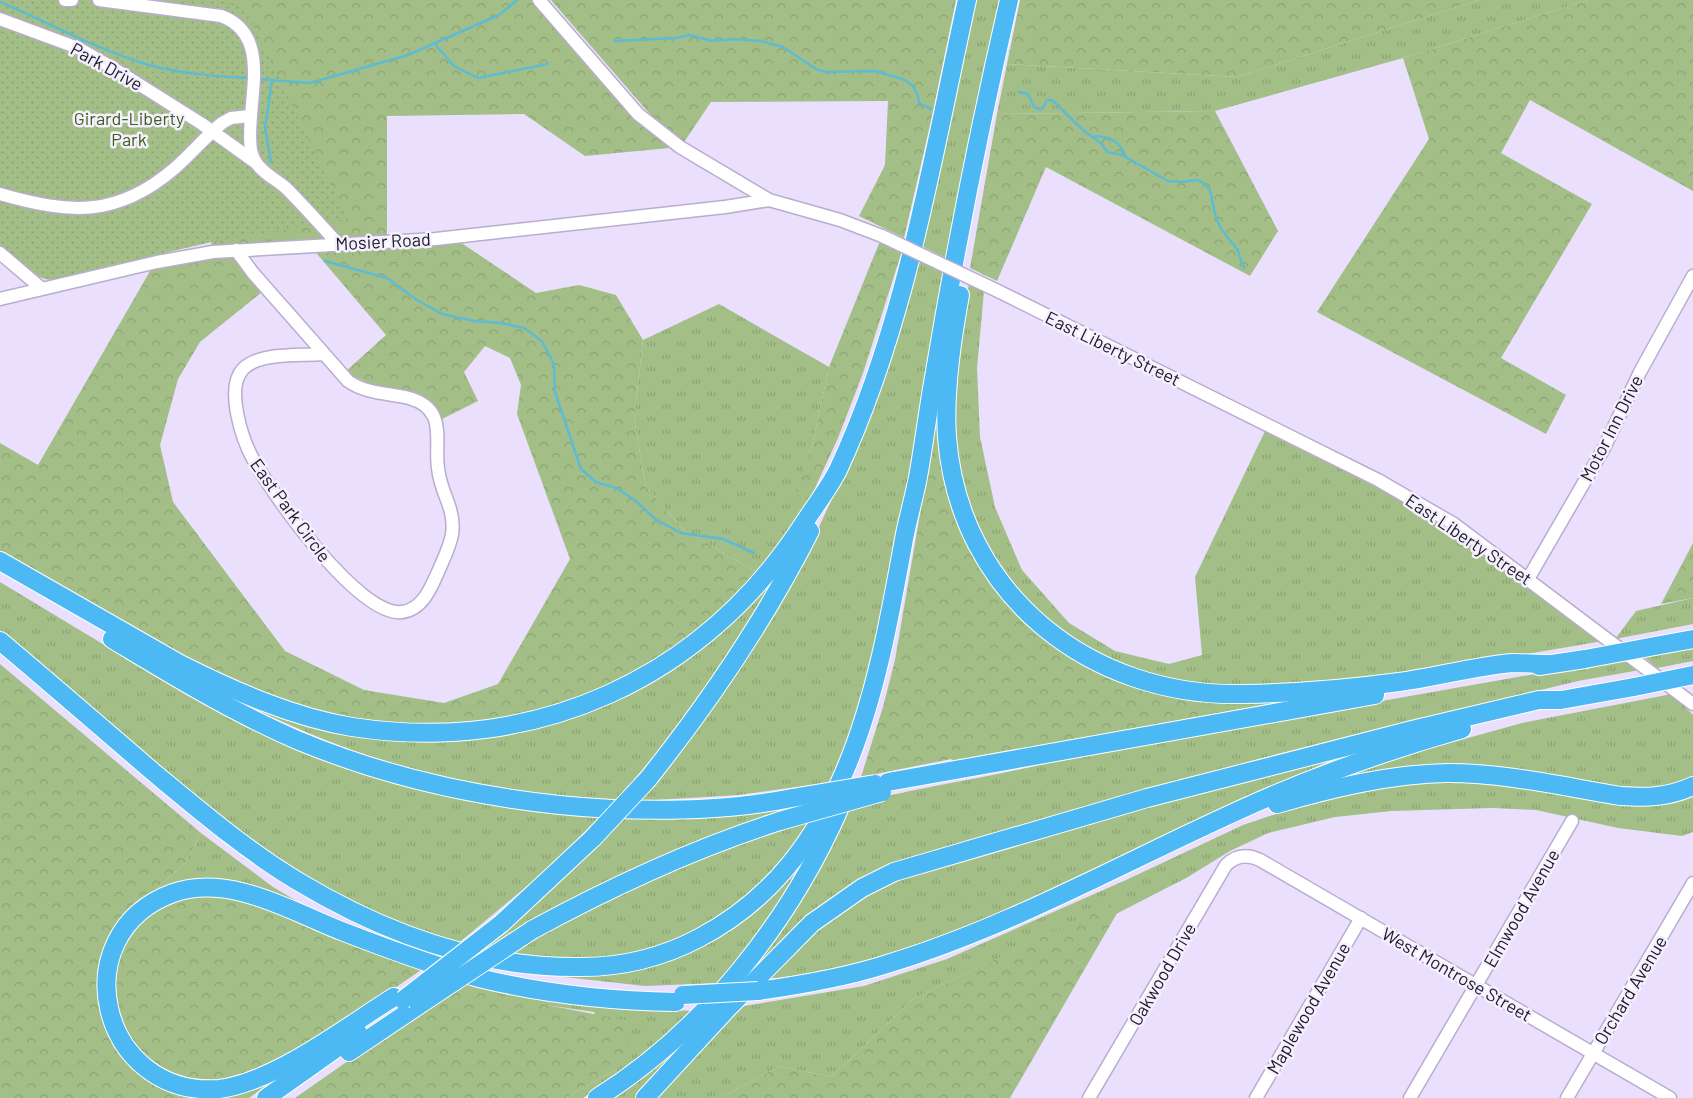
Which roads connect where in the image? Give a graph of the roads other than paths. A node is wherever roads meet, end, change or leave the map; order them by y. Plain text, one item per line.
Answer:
1 (65, 0) edge
2 (72, 0) edge
3 (99, 0) edge
4 (540, 0) edge
5 (967, 0) edge
6 (1009, 0) edge
7 (0, 19) edge
8 (250, 116) junction
9 (212, 131) junction
10 (255, 162) junction
11 (973, 167) junction
12 (0, 194) edge
13 (769, 200) junction
14 (338, 244) junction
15 (236, 250) junction
16 (0, 253) edge
17 (1693, 276) edge
18 (41, 288) junction
19 (0, 299) edge
20 (323, 354) junction
21 (837, 471) junction
22 (918, 477) junction
23 (0, 561) edge
24 (0, 570) edge
25 (1528, 579) junction
26 (1692, 639) edge
27 (0, 641) edge
28 (0, 650) edge
29 (1548, 664) junction
30 (1693, 676) edge
31 (1561, 700) junction
32 (1693, 704) edge
33 (1693, 786) edge
34 (885, 787) junction
35 (1572, 820) dead end
36 (1241, 856) joint
37 (1112, 870) junction
38 (1693, 882) edge
39 (1361, 918) junction
40 (1476, 985) junction
41 (679, 999) junction
42 (405, 1000) junction
43 (1593, 1053) junction
44 (266, 1098) edge
45 (282, 1098) edge
46 (597, 1098) edge
47 (645, 1098) edge
48 (1090, 1098) edge
49 (1256, 1098) edge
50 (1410, 1098) edge
51 (1568, 1098) edge
52 (1670, 1098) edge

1 - 2 street
3 - 8 street
4 - 13 street, East Liberty Street
5 - 21 highway
6 - 11 highway
7 - 9 street, Park Drive
8 - 9 street
8 - 10 street
9 - 10 street, Park Drive
9 - 12 street
10 - 14 street, Park Drive
11 - 22 highway
11 - 29 highway
13 - 14 street, Mosier Road
13 - 25 street, East Liberty Street, bridge
14 - 15 street, Mosier Road
15 - 18 street, Mosier Road
15 - 20 street
16 - 18 street
17 - 25 street, Motor Inn Drive
18 - 19 street, Mosier Road
20 - 20 street, East Park Circle
21 - 23 highway
21 - 42 highway, bridge
22 - 27 highway
22 - 46 highway
24 - 34 highway, bridge
25 - 32 street, East Liberty Street
26 - 29 highway, bridge
28 - 41 highway
29 - 34 highway
30 - 31 highway, bridge
31 - 37 highway
31 - 47 highway
33 - 37 highway
34 - 42 highway, bridge
35 - 40 street, Elmwood Avenue
36 - 39 street, West Montrose Street
36 - 48 street, Oakwood Drive
37 - 41 highway, bridge
38 - 43 street, Orchard Avenue
39 - 40 street, West Montrose Street
39 - 49 street, Maplewood Avenue
40 - 43 street, West Montrose Street
40 - 50 street, Elmwood Avenue
41 - 42 highway
42 - 44 highway
42 - 45 highway
43 - 51 street, Orchard Avenue
43 - 52 street, West Montrose Street

